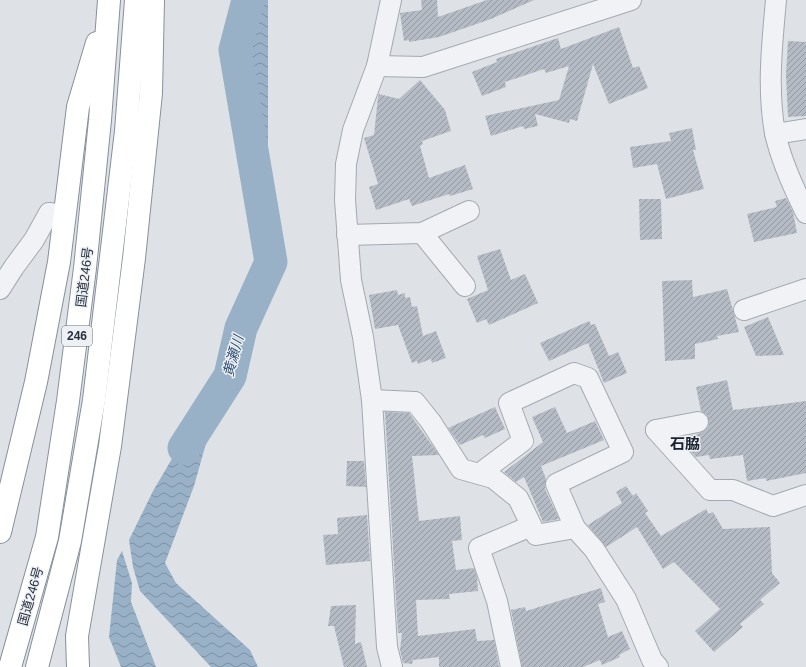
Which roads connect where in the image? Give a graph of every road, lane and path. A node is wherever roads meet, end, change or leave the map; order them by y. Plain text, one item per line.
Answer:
1 (136, 0) edge
2 (153, 0) edge
3 (391, 0) edge
4 (631, 0) edge
5 (776, 0) edge
6 (109, 1) edge
7 (377, 66) junction
8 (806, 129) edge
9 (775, 134) junction
10 (469, 211) dead end
11 (806, 213) edge
12 (65, 215) junction
13 (422, 233) junction
14 (347, 235) junction
15 (465, 286) dead end
16 (0, 289) edge
17 (806, 289) edge
18 (744, 310) dead end
19 (372, 400) junction
20 (698, 422) dead end
21 (479, 474) junction
22 (806, 495) edge
23 (531, 526) junction
24 (575, 528) junction
25 (0, 532) edge
26 (649, 665) edge
27 (390, 666) edge
28 (10, 667) edge
29 (37, 667) edge
30 (78, 667) edge
31 (511, 667) edge

1 - 29 highway, 国道246号 / 246
2 - 30 highway
3 - 7 street
4 - 7 street
5 - 9 street
6 - 12 highway
6 - 28 highway, 国道246号 / 246
7 - 14 street
8 - 9 street
9 - 11 street
10 - 13 street
12 - 16 street
12 - 25 highway
13 - 14 street
13 - 15 street
14 - 19 street
17 - 18 street
19 - 21 street
19 - 27 street
20 - 22 street
21 - 23 street
21 - 24 street
23 - 24 street
23 - 31 street
24 - 26 street

